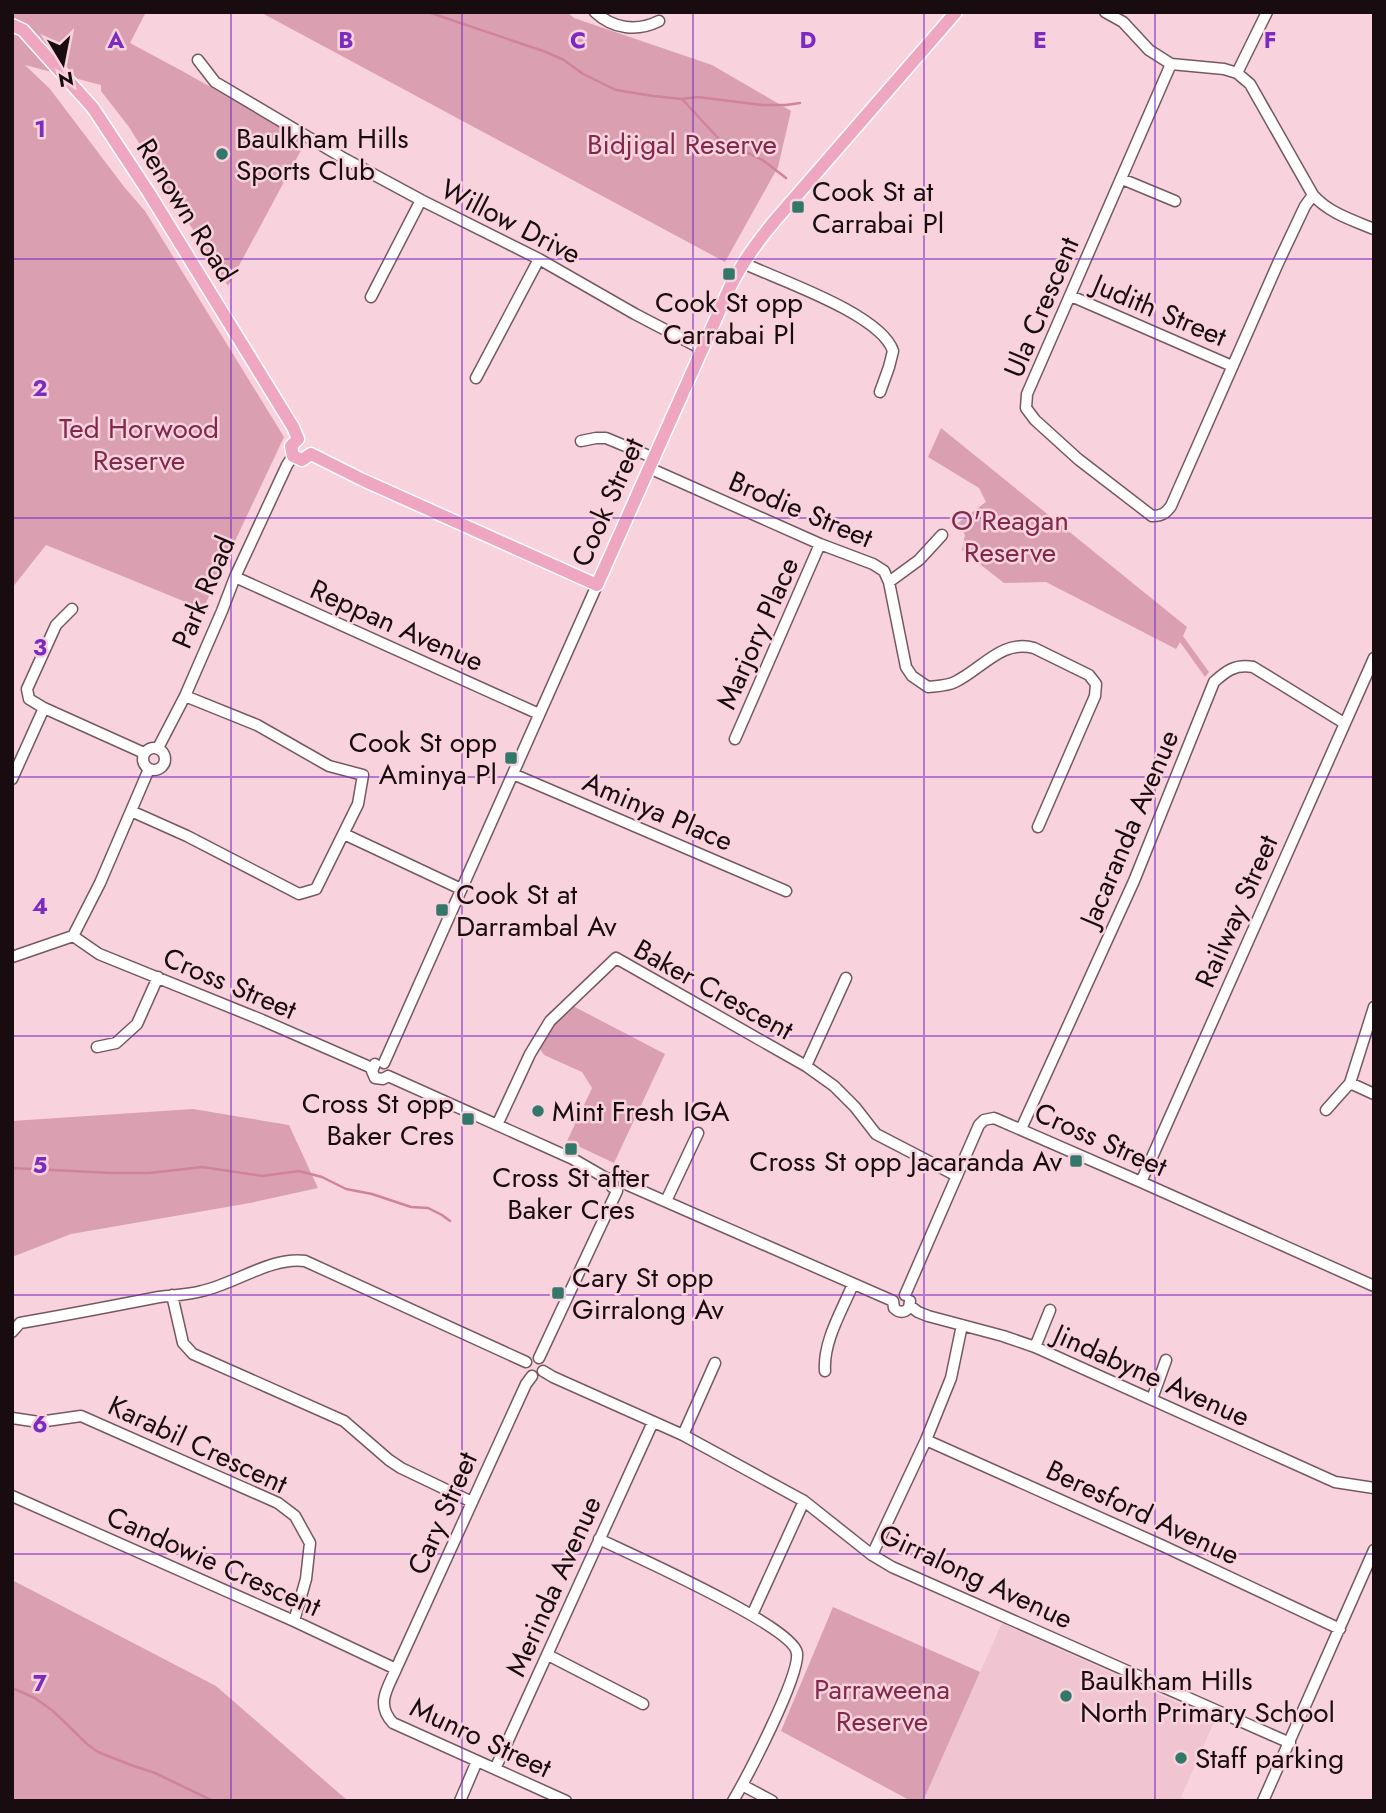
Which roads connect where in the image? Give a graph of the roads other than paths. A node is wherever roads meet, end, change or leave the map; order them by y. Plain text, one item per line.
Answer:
1 (595, 12) edge
2 (956, 12) edge
3 (1105, 12) edge
4 (1267, 12) edge
5 (659, 21) dead end
6 (12, 25) edge
7 (198, 60) dead end
8 (1171, 64) junction
9 (1237, 73) junction
10 (1122, 179) junction
11 (1313, 195) junction
12 (421, 200) junction
13 (1175, 201) dead end
14 (1374, 229) edge
15 (540, 259) junction
16 (743, 263) junction
17 (1070, 296) junction
18 (370, 297) dead end
19 (702, 349) junction
20 (1232, 366) junction
21 (476, 378) dead end
22 (880, 392) dead end
23 (298, 439) junction
24 (581, 441) dead end
25 (311, 454) junction
26 (293, 456) junction
27 (652, 463) junction
28 (942, 535) dead end
29 (820, 544) junction
30 (235, 577) junction
31 (889, 582) junction
32 (597, 586) junction
33 (72, 609) dead end
34 (1374, 658) edge
35 (185, 696) junction
36 (44, 708) junction
37 (539, 714) junction
38 (1344, 723) junction
39 (735, 739) dead end
40 (158, 748) junction
41 (144, 753) junction
42 (149, 769) junction
43 (513, 774) junction
44 (12, 779) edge
45 (131, 811) junction
46 (1038, 827) dead end
47 (344, 834) junction
48 (461, 889) junction
49 (786, 891) dead end
50 (73, 936) junction
51 (12, 957) edge
52 (158, 977) junction
53 (846, 978) dead end
54 (1374, 1007) edge
55 (97, 1047) dead end
56 (384, 1063) junction
57 (806, 1066) junction
58 (372, 1068) junction
59 (388, 1076) junction
60 (1350, 1083) junction
61 (1374, 1094) edge
62 (1326, 1110) dead end
63 (497, 1125) junction
64 (1021, 1129) junction
65 (698, 1133) dead end
66 (957, 1176) junction
67 (1141, 1182) junction
68 (614, 1186) junction
69 (666, 1201) junction
70 (853, 1284) junction
71 (1374, 1286) edge
72 (172, 1295) junction
73 (905, 1295) junction
74 (893, 1301) junction
75 (910, 1306) junction
76 (1050, 1310) dead end
77 (962, 1325) junction
78 (12, 1332) edge
79 (1035, 1347) junction
80 (539, 1358) junction
81 (1166, 1360) dead end
82 (526, 1362) junction
83 (715, 1363) dead end
84 (543, 1371) junction
85 (825, 1371) dead end
86 (532, 1376) junction
87 (1152, 1399) junction
88 (12, 1418) edge
89 (653, 1422) junction
90 (683, 1435) junction
91 (926, 1440) junction
92 (1374, 1489) edge
93 (12, 1496) edge
94 (804, 1500) junction
95 (472, 1502) junction
96 (599, 1539) junction
97 (1374, 1550) edge
98 (872, 1555) junction
99 (752, 1615) junction
100 (294, 1621) junction
101 (1340, 1629) junction
102 (548, 1654) junction
103 (396, 1668) junction
104 (643, 1704) dead end
105 (1290, 1742) junction
106 (477, 1761) junction
107 (495, 1769) junction
108 (742, 1785) junction
109 (460, 1801) edge
110 (566, 1801) edge
111 (733, 1801) edge
112 (772, 1801) edge
113 (1264, 1801) edge

1 - 5 street
2 - 16 main road, Cook Street
3 - 8 street
4 - 9 street
6 - 23 main road, Renown Road
7 - 12 street, Willow Drive
8 - 9 street
8 - 10 street, Ula Crescent
9 - 11 street
10 - 13 street
10 - 17 street, Ula Crescent
11 - 14 street
11 - 20 street, Ula Crescent
12 - 15 street, Willow Drive
12 - 18 street
15 - 19 street, Willow Drive
15 - 21 street
16 - 19 main road, Cook Street
16 - 22 street
17 - 20 street, Judith Street
17 - 20 street, Ula Crescent
19 - 27 main road, Cook Street
23 - 25 main road
23 - 26 main road
24 - 27 street, Brodie Street
25 - 26 main road
25 - 32 main road
26 - 30 street, Park Road
27 - 29 street, Brodie Street
27 - 32 main road, Cook Street
28 - 31 street
29 - 31 street, Brodie Street
29 - 39 street, Marjory Place
30 - 35 street, Park Road
30 - 37 street, Reppan Avenue
31 - 46 street, Brodie Street
32 - 37 street, Cook Street
33 - 36 street
34 - 38 street, Railway Street
35 - 40 street, Park Road
35 - 47 street
36 - 41 street
36 - 44 street
37 - 43 street, Cook Street
38 - 64 street, Jacaranda Avenue
38 - 67 street, Railway Street
40 - 41 street
40 - 42 street
41 - 42 street
42 - 45 street
43 - 48 street, Cook Street
43 - 49 street, Aminya Place
45 - 47 street
45 - 50 street
47 - 48 street
48 - 56 street, Cook Street
50 - 51 street
50 - 52 street, Cross Street
52 - 55 street
52 - 58 street, Cross Street
53 - 57 street
54 - 60 street
56 - 58 street
56 - 59 street
57 - 63 street, Baker Crescent
57 - 66 street, Baker Crescent
58 - 59 street
59 - 63 street
60 - 61 street
60 - 62 street
63 - 68 street
64 - 66 street, Cross Street
64 - 67 street, Cross Street
65 - 69 street
66 - 73 street, Cross Street
67 - 71 street, Cross Street
68 - 69 street
68 - 80 street
69 - 70 street
70 - 74 street
70 - 85 street
72 - 78 street
72 - 82 street
72 - 95 street
73 - 74 street
73 - 75 street
74 - 75 street
75 - 77 street, Jindabyne Avenue
76 - 79 street
77 - 79 street, Jindabyne Avenue
77 - 91 street
79 - 87 street, Jindabyne Avenue
80 - 82 street
80 - 84 street
81 - 87 street
82 - 86 street
83 - 90 street
84 - 86 street
84 - 89 street, Girralong Avenue
86 - 95 street, Cary Street
87 - 92 street, Jindabyne Avenue
88 - 100 street, Karabil Crescent
89 - 90 street, Girralong Avenue
89 - 96 street, Merinda Avenue
90 - 94 street, Girralong Avenue
91 - 98 street
91 - 101 street, Beresford Avenue
93 - 100 street, Candowie Crescent
94 - 98 street, Girralong Avenue
94 - 99 street
95 - 103 street, Cary Street
96 - 99 street
96 - 102 street, Merinda Avenue
97 - 101 street
98 - 105 street, Girralong Avenue
99 - 108 street
100 - 103 street, Candowie Crescent
101 - 105 street
102 - 104 street
102 - 107 street, Merinda Avenue
103 - 106 street, Munro Street
105 - 113 street
106 - 107 street, Munro Street
106 - 109 street
107 - 110 street, Munro Street
108 - 111 street
108 - 112 street

